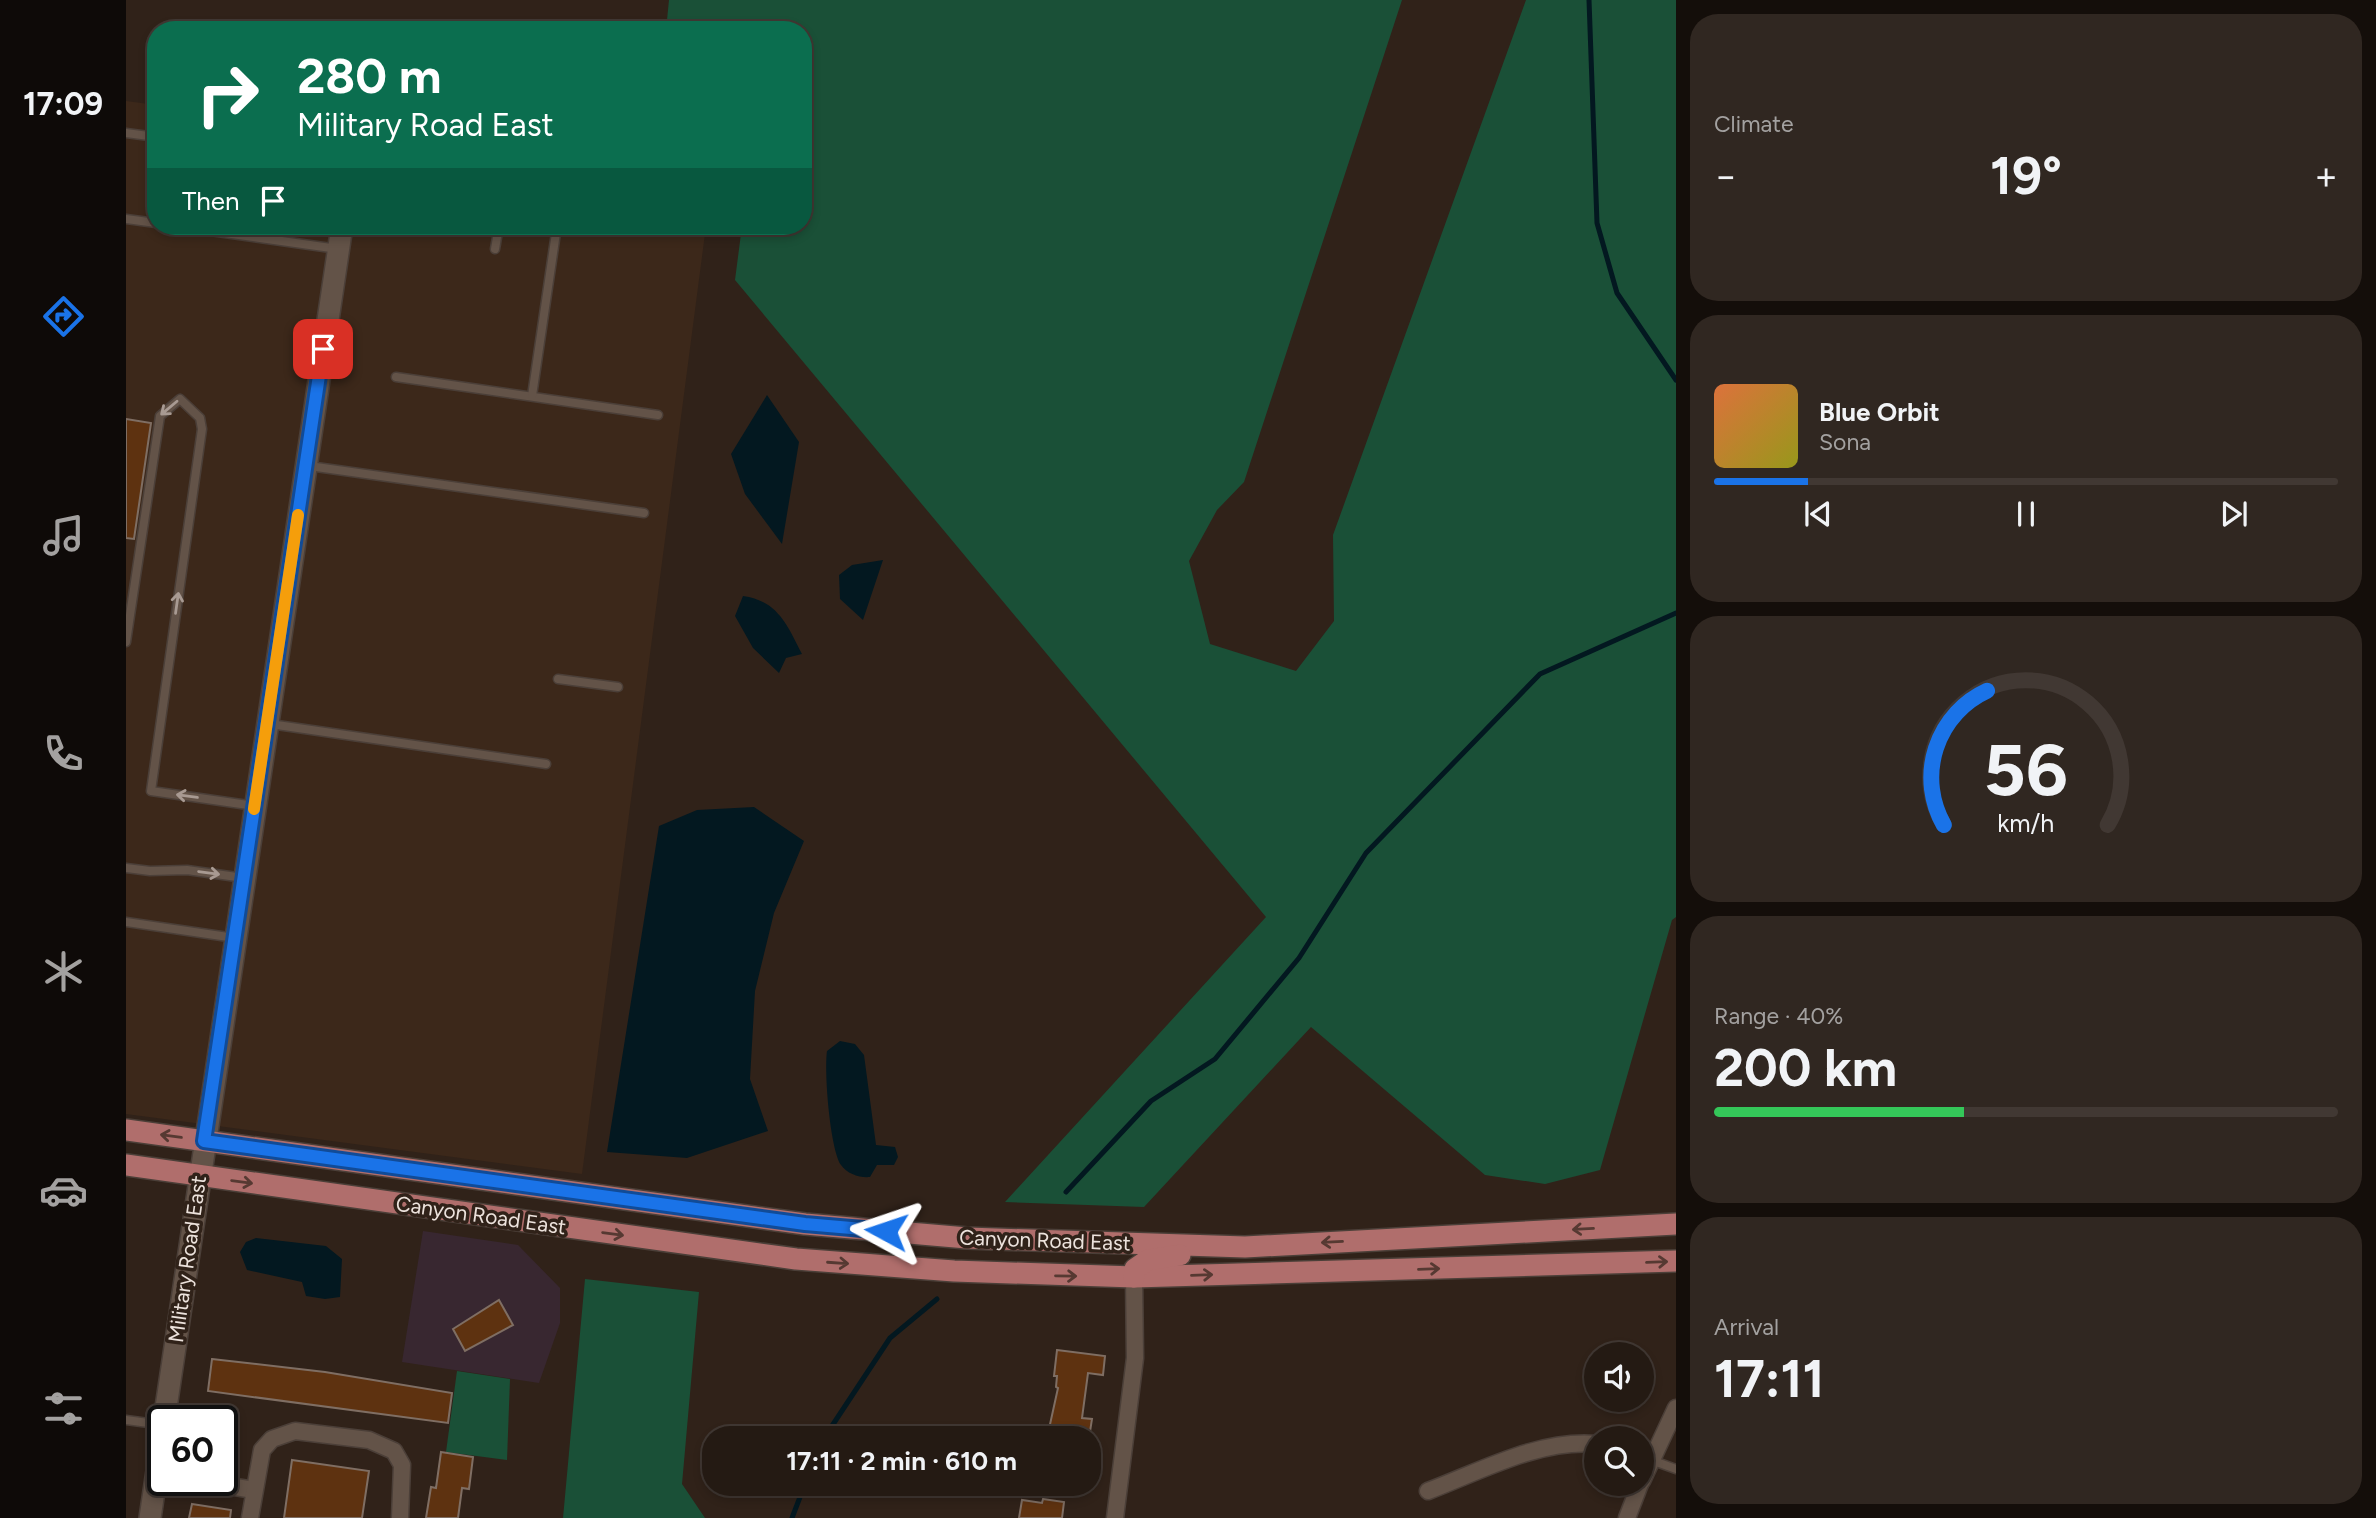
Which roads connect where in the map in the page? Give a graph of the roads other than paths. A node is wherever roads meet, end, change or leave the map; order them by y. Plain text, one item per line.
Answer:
1 (126, 133) edge
2 (147, 136) edge
3 (126, 219) edge
4 (147, 222) edge
5 (239, 235) edge
6 (340, 235) edge
7 (497, 235) edge
8 (556, 235) edge
9 (338, 249) junction
10 (495, 249) dead end
11 (396, 377) dead end
12 (532, 396) junction
13 (658, 415) dead end
14 (306, 466) junction
15 (644, 513) dead end
16 (126, 642) edge
17 (558, 679) dead end
18 (618, 688) dead end
19 (267, 723) junction
20 (546, 764) dead end
21 (255, 806) junction
22 (126, 868) edge
23 (244, 878) junction
24 (126, 922) edge
25 (235, 938) junction
26 (126, 1130) edge
27 (204, 1141) junction
28 (126, 1165) edge
29 (199, 1175) junction
30 (1676, 1224) edge
31 (1245, 1247) junction
32 (1676, 1261) edge
33 (1134, 1277) junction
34 (166, 1405) edge
35 (1676, 1408) edge
36 (126, 1420) edge
37 (147, 1422) edge
38 (1584, 1443) edge
39 (1654, 1445) edge
40 (1654, 1461) edge
41 (1676, 1469) edge
42 (238, 1487) edge
43 (254, 1490) junction
44 (1428, 1491) dead end
45 (155, 1496) edge
46 (1635, 1496) edge
47 (150, 1518) edge
48 (250, 1518) edge
49 (400, 1518) edge
50 (1115, 1518) edge
51 (1626, 1518) edge

1 - 2 lane
3 - 4 lane
5 - 9 lane
6 - 9 street, Military Road East
7 - 10 lane
8 - 12 lane
9 - 14 street, Military Road East
11 - 12 lane
12 - 13 lane
14 - 15 lane
14 - 19 street, Military Road East
21 -> 16 lane
17 - 18 lane
19 - 20 lane
19 - 21 street, Military Road East
21 - 23 street, Military Road East
22 -> 23 lane
23 - 25 street, Military Road East
24 - 25 lane
25 - 27 street, Military Road East
27 -> 26 main road, Canyon Road East
27 - 29 street, Military Road East
27 - 31 main road, Canyon Road East
28 - 29 main road, Canyon Road East
29 -> 33 main road, Canyon Road East
29 - 34 street, Military Road East
30 -> 31 main road, Canyon Road East
31 - 33 main road
33 -> 32 main road, Canyon Road East
33 - 50 street
35 - 39 street
36 - 37 lane
38 - 44 street
40 - 41 lane
42 - 43 street
43 - 48 street
43 - 49 street
45 - 47 street
46 - 51 street

